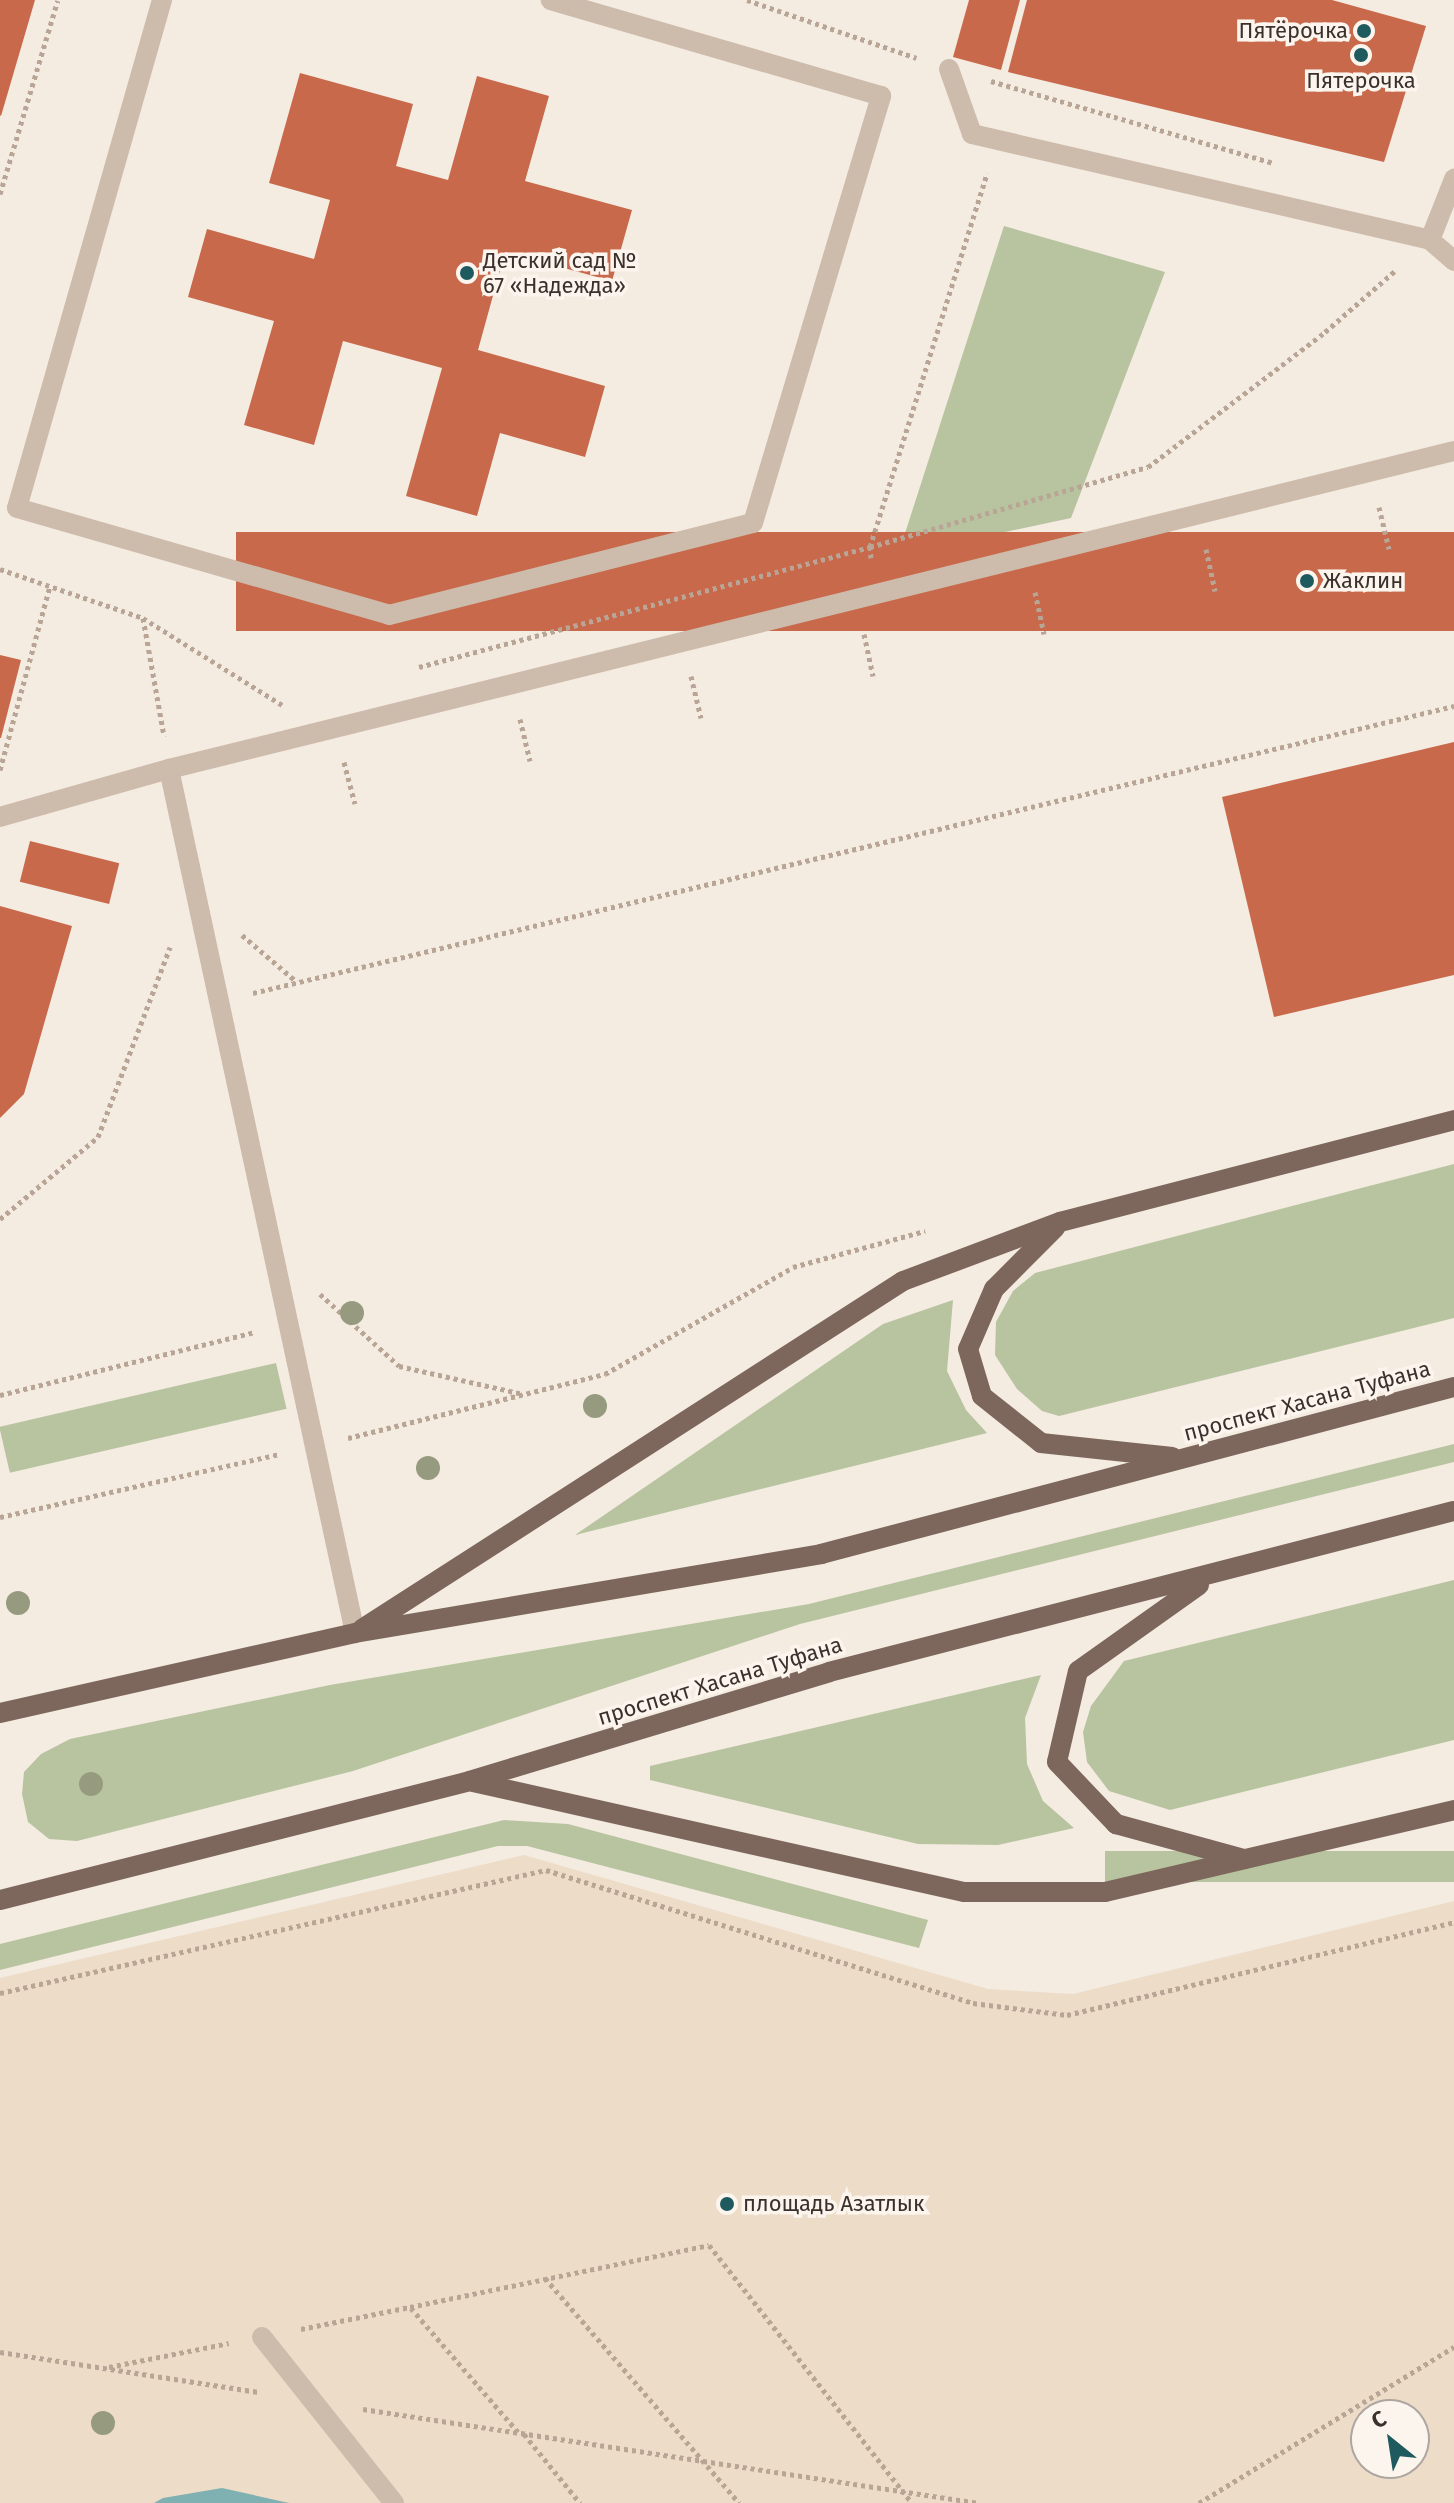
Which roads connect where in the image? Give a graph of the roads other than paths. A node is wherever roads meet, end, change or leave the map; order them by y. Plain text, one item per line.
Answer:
1 (162, 0) edge
2 (551, 0) edge
3 (949, 69) road end
4 (1454, 179) edge
5 (1430, 240) junction
6 (1454, 261) edge
7 (1454, 451) edge
8 (169, 769) junction
9 (0, 817) edge
10 (1454, 1120) edge
11 (1060, 1222) junction
12 (1454, 1387) edge
13 (1184, 1458) junction
14 (1454, 1511) edge
15 (1211, 1577) junction
16 (355, 1633) junction
17 (0, 1713) edge
18 (469, 1781) junction
19 (1454, 1810) edge
20 (1248, 1860) junction
21 (0, 1900) edge
22 (262, 2337) dead end
23 (394, 2503) edge

1 - 2 street
3 - 5 street
4 - 5 street
5 - 6 street
7 - 8 street
8 - 9 street
8 - 16 street
10 - 11 main road
11 - 13 main road
11 - 16 main road
12 - 13 main road, проспект Хасана Туфана
13 - 16 main road, проспект Хасана Туфана
14 - 15 main road, проспект Хасана Туфана
15 - 18 main road, проспект Хасана Туфана
15 - 20 main road
16 - 17 main road, проспект Хасана Туфана
18 - 20 main road
18 - 21 main road, проспект Хасана Туфана
19 - 20 main road
22 - 23 street

